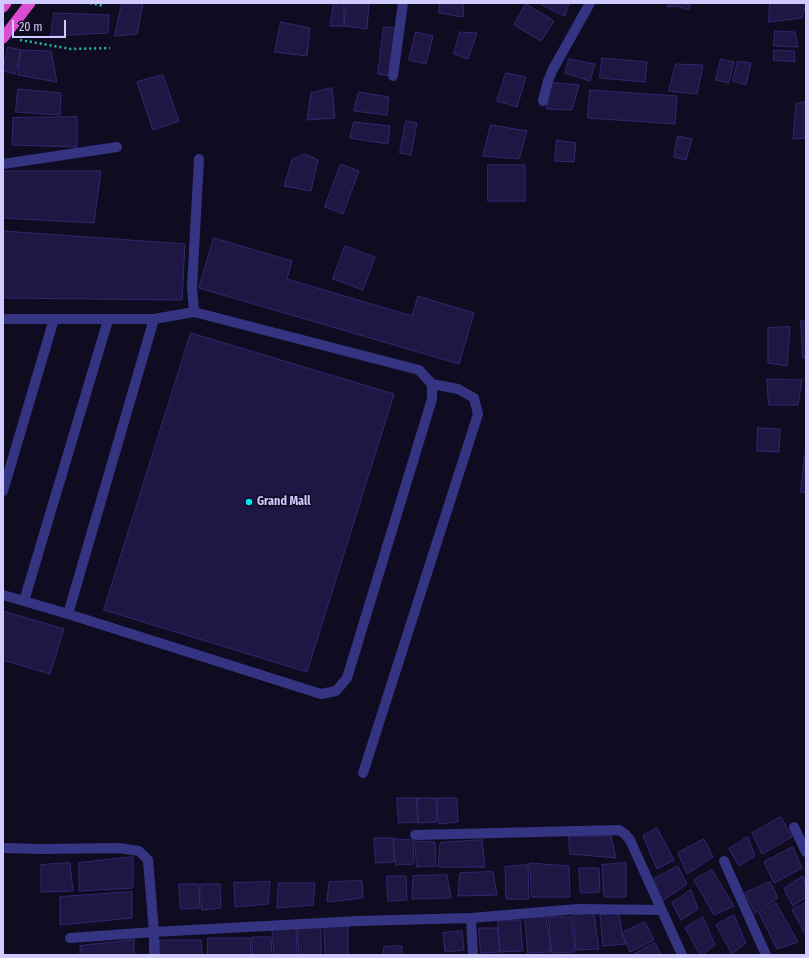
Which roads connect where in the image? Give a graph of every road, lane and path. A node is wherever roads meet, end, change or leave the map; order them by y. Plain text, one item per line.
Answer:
1 (6, 3) edge
2 (30, 3) edge
3 (90, 3) edge
4 (403, 3) edge
5 (590, 3) edge
6 (104, 6) dead end
7 (3, 7) edge
8 (3, 38) edge
9 (110, 48) dead end
10 (393, 76) dead end
11 (543, 101) dead end
12 (117, 146) dead end
13 (199, 159) dead end
14 (3, 164) edge
15 (194, 312) junction
16 (3, 319) edge
17 (154, 319) junction
18 (54, 320) junction
19 (108, 320) junction
20 (432, 384) junction
21 (3, 491) edge
22 (3, 595) edge
23 (24, 601) junction
24 (68, 614) junction
25 (363, 773) dead end
26 (794, 827) dead end
27 (415, 835) dead end
28 (3, 848) edge
29 (806, 852) edge
30 (724, 862) dead end
31 (661, 910) junction
32 (471, 918) junction
33 (154, 932) junction
34 (70, 938) dead end
35 (154, 955) edge
36 (473, 955) edge
37 (682, 955) edge
38 (766, 955) edge

1 - 7 highway
2 - 8 highway
3 - 6 path
4 - 10 street
5 - 11 street
8 - 9 path
12 - 14 street
13 - 15 street
15 - 17 street
15 - 20 street
16 - 18 street
17 - 19 street
17 - 24 street
18 - 19 street
18 - 21 street
19 - 23 street
20 - 24 street
20 - 25 street
22 - 23 street
23 - 24 street
26 - 29 street
27 - 31 street
28 - 33 street
30 - 38 street
31 - 32 street
31 - 37 street
32 - 33 street
32 - 36 street
33 - 34 street
33 - 35 street

